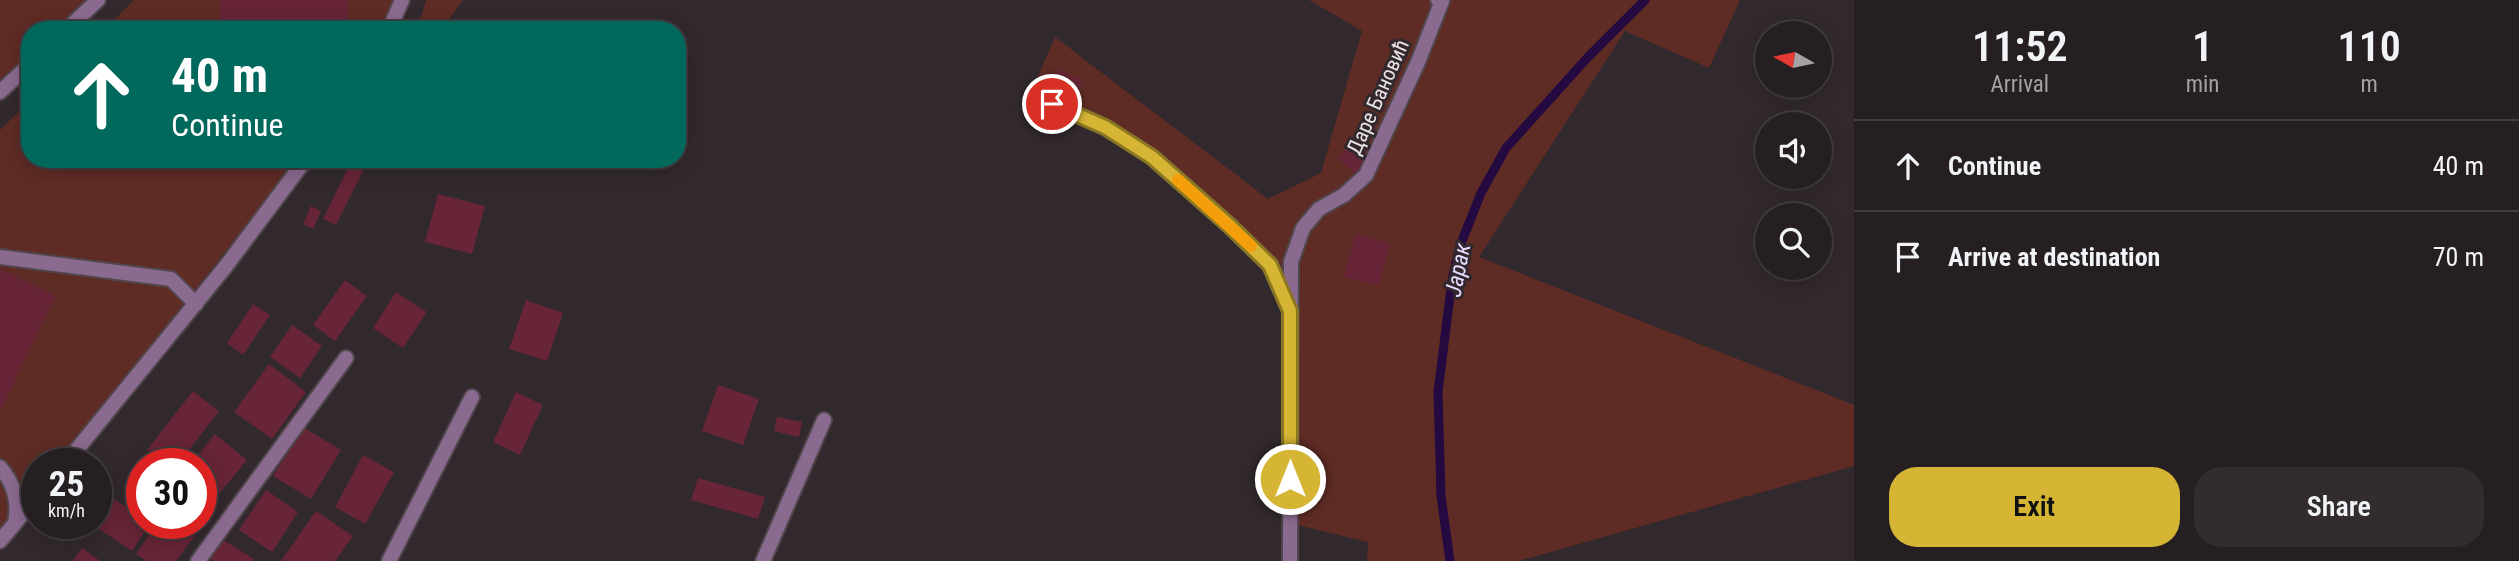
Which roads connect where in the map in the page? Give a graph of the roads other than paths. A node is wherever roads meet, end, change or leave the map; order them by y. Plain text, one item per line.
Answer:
1 (97, 0) edge
2 (402, 0) edge
3 (1440, 0) edge
4 (75, 21) edge
5 (393, 21) edge
6 (21, 72) edge
7 (0, 92) edge
8 (1052, 104) dead end
9 (299, 168) edge
10 (0, 257) edge
11 (196, 304) junction
12 (1290, 311) junction
13 (346, 358) dead end
14 (472, 397) dead end
15 (824, 420) dead end
16 (78, 448) edge
17 (0, 467) edge
18 (21, 516) edge
19 (15, 523) junction
20 (0, 541) edge
21 (198, 561) edge
22 (389, 561) edge
23 (764, 561) edge
24 (1290, 561) edge

1 - 4 street
2 - 5 street
3 - 12 street, Даре Бановић
6 - 7 street
8 - 12 street
9 - 11 street
10 - 11 street
11 - 16 street
12 - 24 street, Даре Бановић
13 - 21 street
14 - 22 street
15 - 23 street
17 - 19 street
18 - 19 street
19 - 20 street

